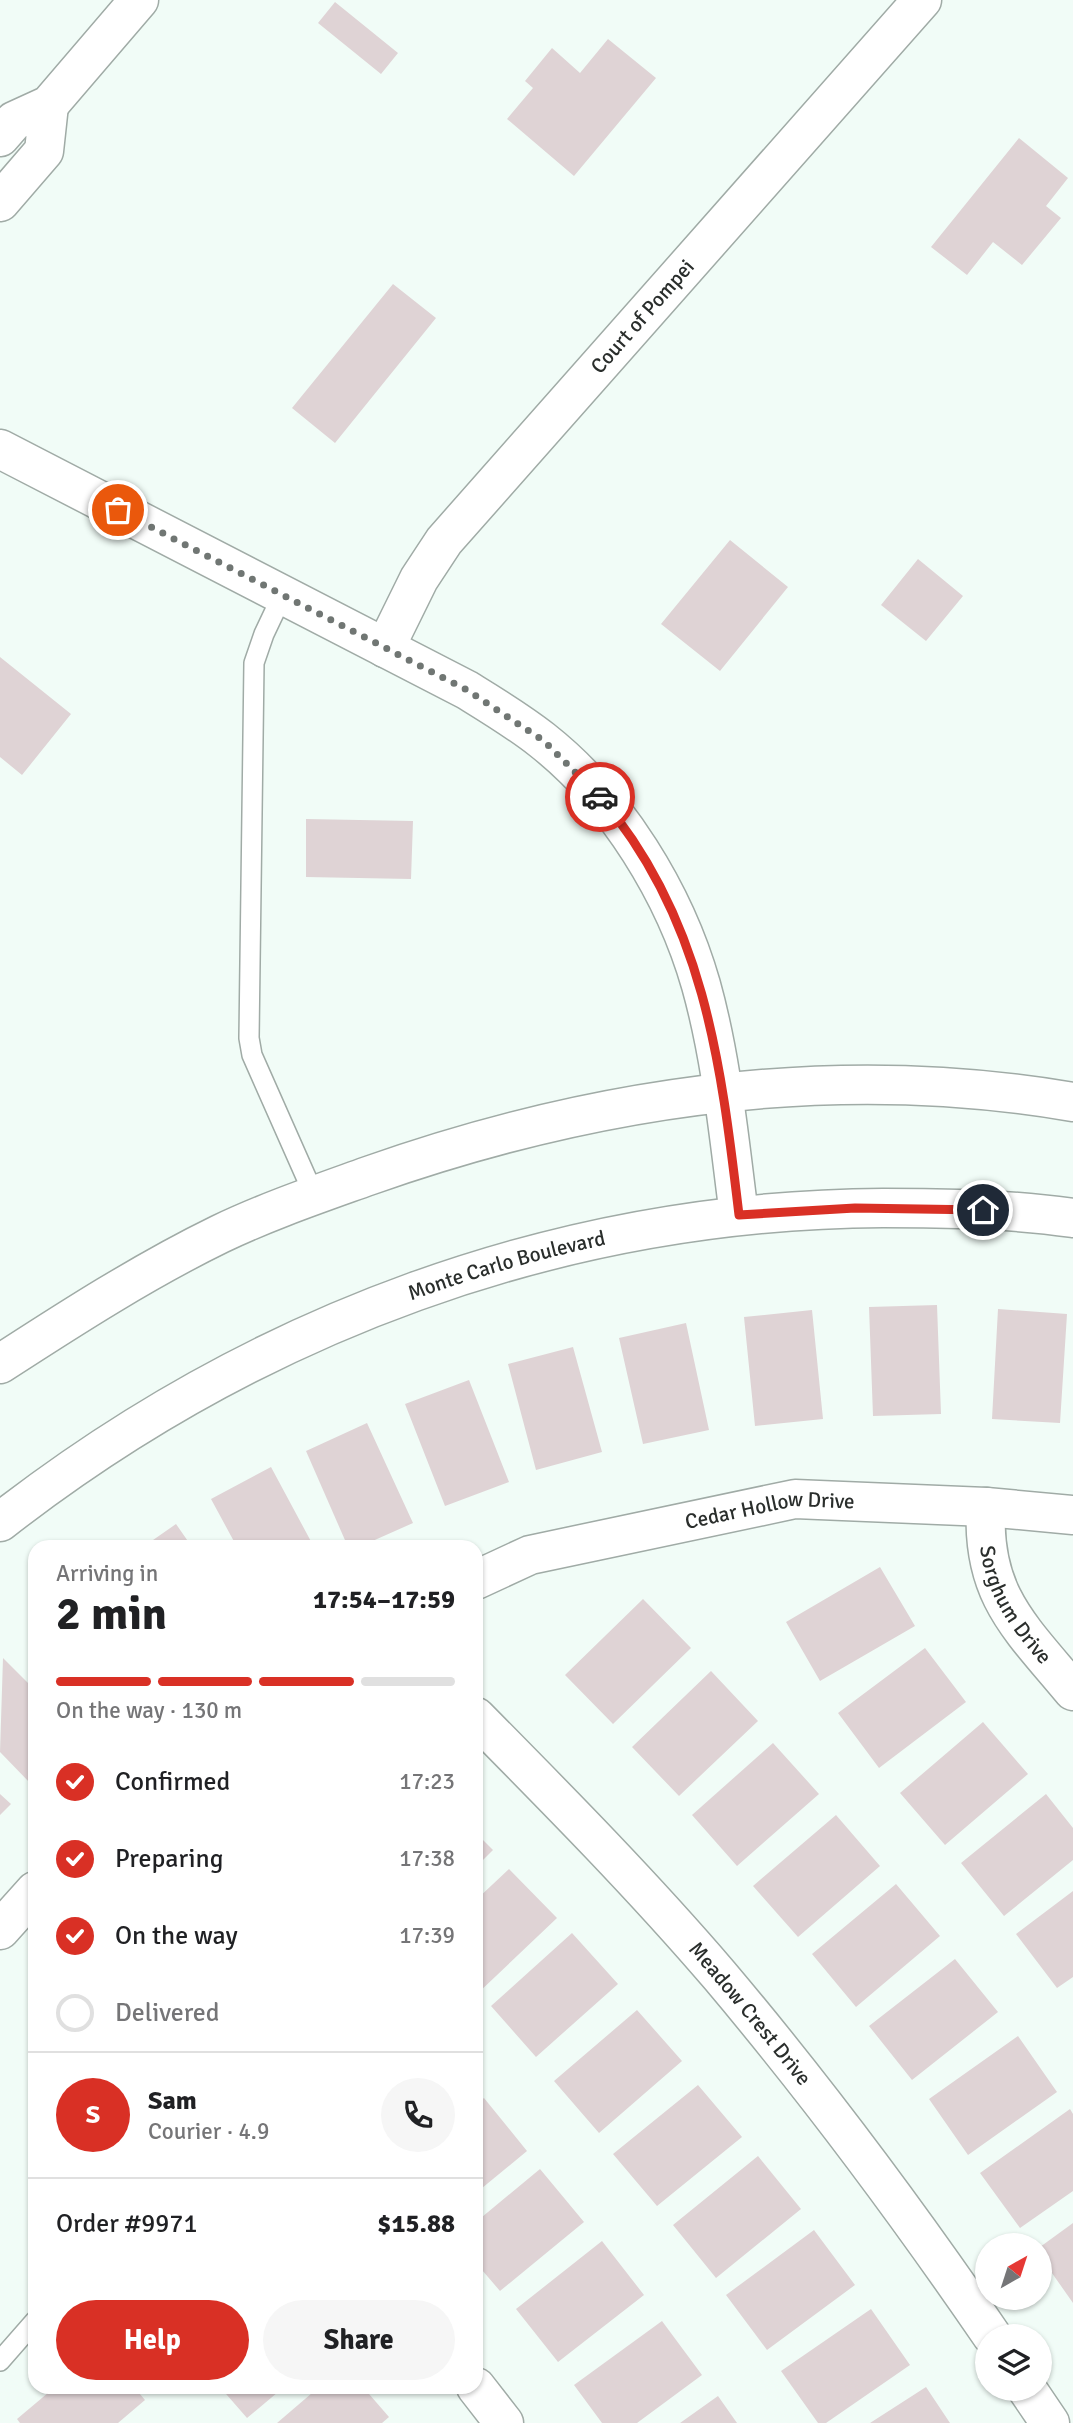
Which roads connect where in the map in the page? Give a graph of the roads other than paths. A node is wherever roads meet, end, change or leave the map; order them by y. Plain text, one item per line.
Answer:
1 (139, 0) edge
2 (922, 0) edge
3 (49, 105) junction
4 (0, 137) edge
5 (0, 202) edge
6 (0, 449) edge
7 (282, 596) junction
8 (385, 648) junction
9 (724, 1092) junction
10 (1073, 1102) edge
11 (314, 1195) junction
12 (739, 1215) junction
13 (1073, 1218) edge
14 (0, 1364) edge
15 (986, 1507) junction
16 (1073, 1515) edge
17 (0, 1522) edge
18 (483, 1577) edge
19 (1073, 1691) edge
20 (483, 1724) edge
21 (983, 2324) edge
22 (28, 2329) edge
23 (0, 2361) edge
24 (481, 2394) edge
25 (1035, 2401) edge
26 (504, 2423) edge
27 (1049, 2423) edge

1 - 3 street
2 - 8 street, Court of Pompei
3 - 4 street
3 - 5 street
6 - 7 street
7 - 8 street
7 - 11 lane
8 - 9 street
9 - 10 street
9 - 11 street
9 - 12 street
11 - 14 street
12 - 13 street, Monte Carlo Boulevard
12 - 17 street, Monte Carlo Boulevard
15 - 16 street, Cedar Hollow Drive
15 - 18 street, Cedar Hollow Drive
15 - 19 street, Sorghum Drive
20 - 21 street, Meadow Crest Drive
22 - 23 lane
24 - 26 street
25 - 27 street

